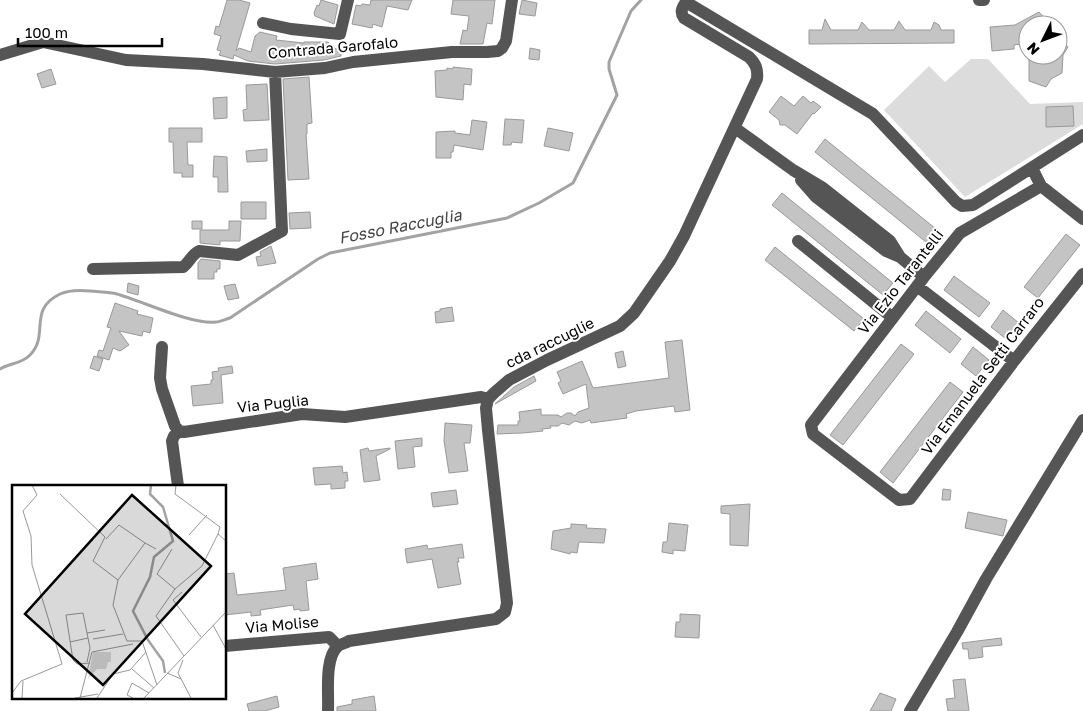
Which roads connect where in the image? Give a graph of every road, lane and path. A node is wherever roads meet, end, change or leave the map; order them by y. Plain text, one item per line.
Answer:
1 (348, 0) edge
2 (512, 0) edge
3 (979, 0) edge
4 (984, 0) edge
5 (686, 1) edge
6 (263, 23) dead end
7 (0, 55) edge
8 (275, 72) junction
9 (735, 128) junction
10 (1083, 135) edge
11 (1032, 168) junction
12 (1041, 186) junction
13 (1083, 219) edge
14 (798, 241) dead end
15 (93, 269) dead end
16 (1083, 274) edge
17 (921, 281) junction
18 (893, 318) junction
19 (162, 347) dead end
20 (1014, 361) junction
21 (488, 399) junction
22 (1083, 420) edge
23 (179, 431) junction
24 (178, 485) edge
25 (910, 499) joint
26 (226, 646) edge
27 (338, 646) junction
28 (328, 711) edge
29 (910, 711) edge

1 - 6 street, Contrada Garofalo
2 - 8 street, Contrada Garofalo
3 - 4 street
5 - 9 street, cda raccuglie
5 - 11 street
7 - 8 street, Contrada Garofalo
8 - 15 street
9 - 17 street
9 - 21 street, cda raccuglie
10 - 11 street
11 - 12 street
12 - 13 street
12 - 17 street, Via Ezio Tarantelli
14 - 18 street
16 - 20 street, Via Emanuela Setti Carraro
17 - 18 street, Via Ezio Tarantelli
17 - 20 street
18 - 25 street, Via Ezio Tarantelli
19 - 23 street
20 - 25 street, Via Emanuela Setti Carraro
21 - 23 street, Via Puglia
21 - 27 street
22 - 29 street
23 - 24 street
26 - 27 street, Via Molise
27 - 28 street

